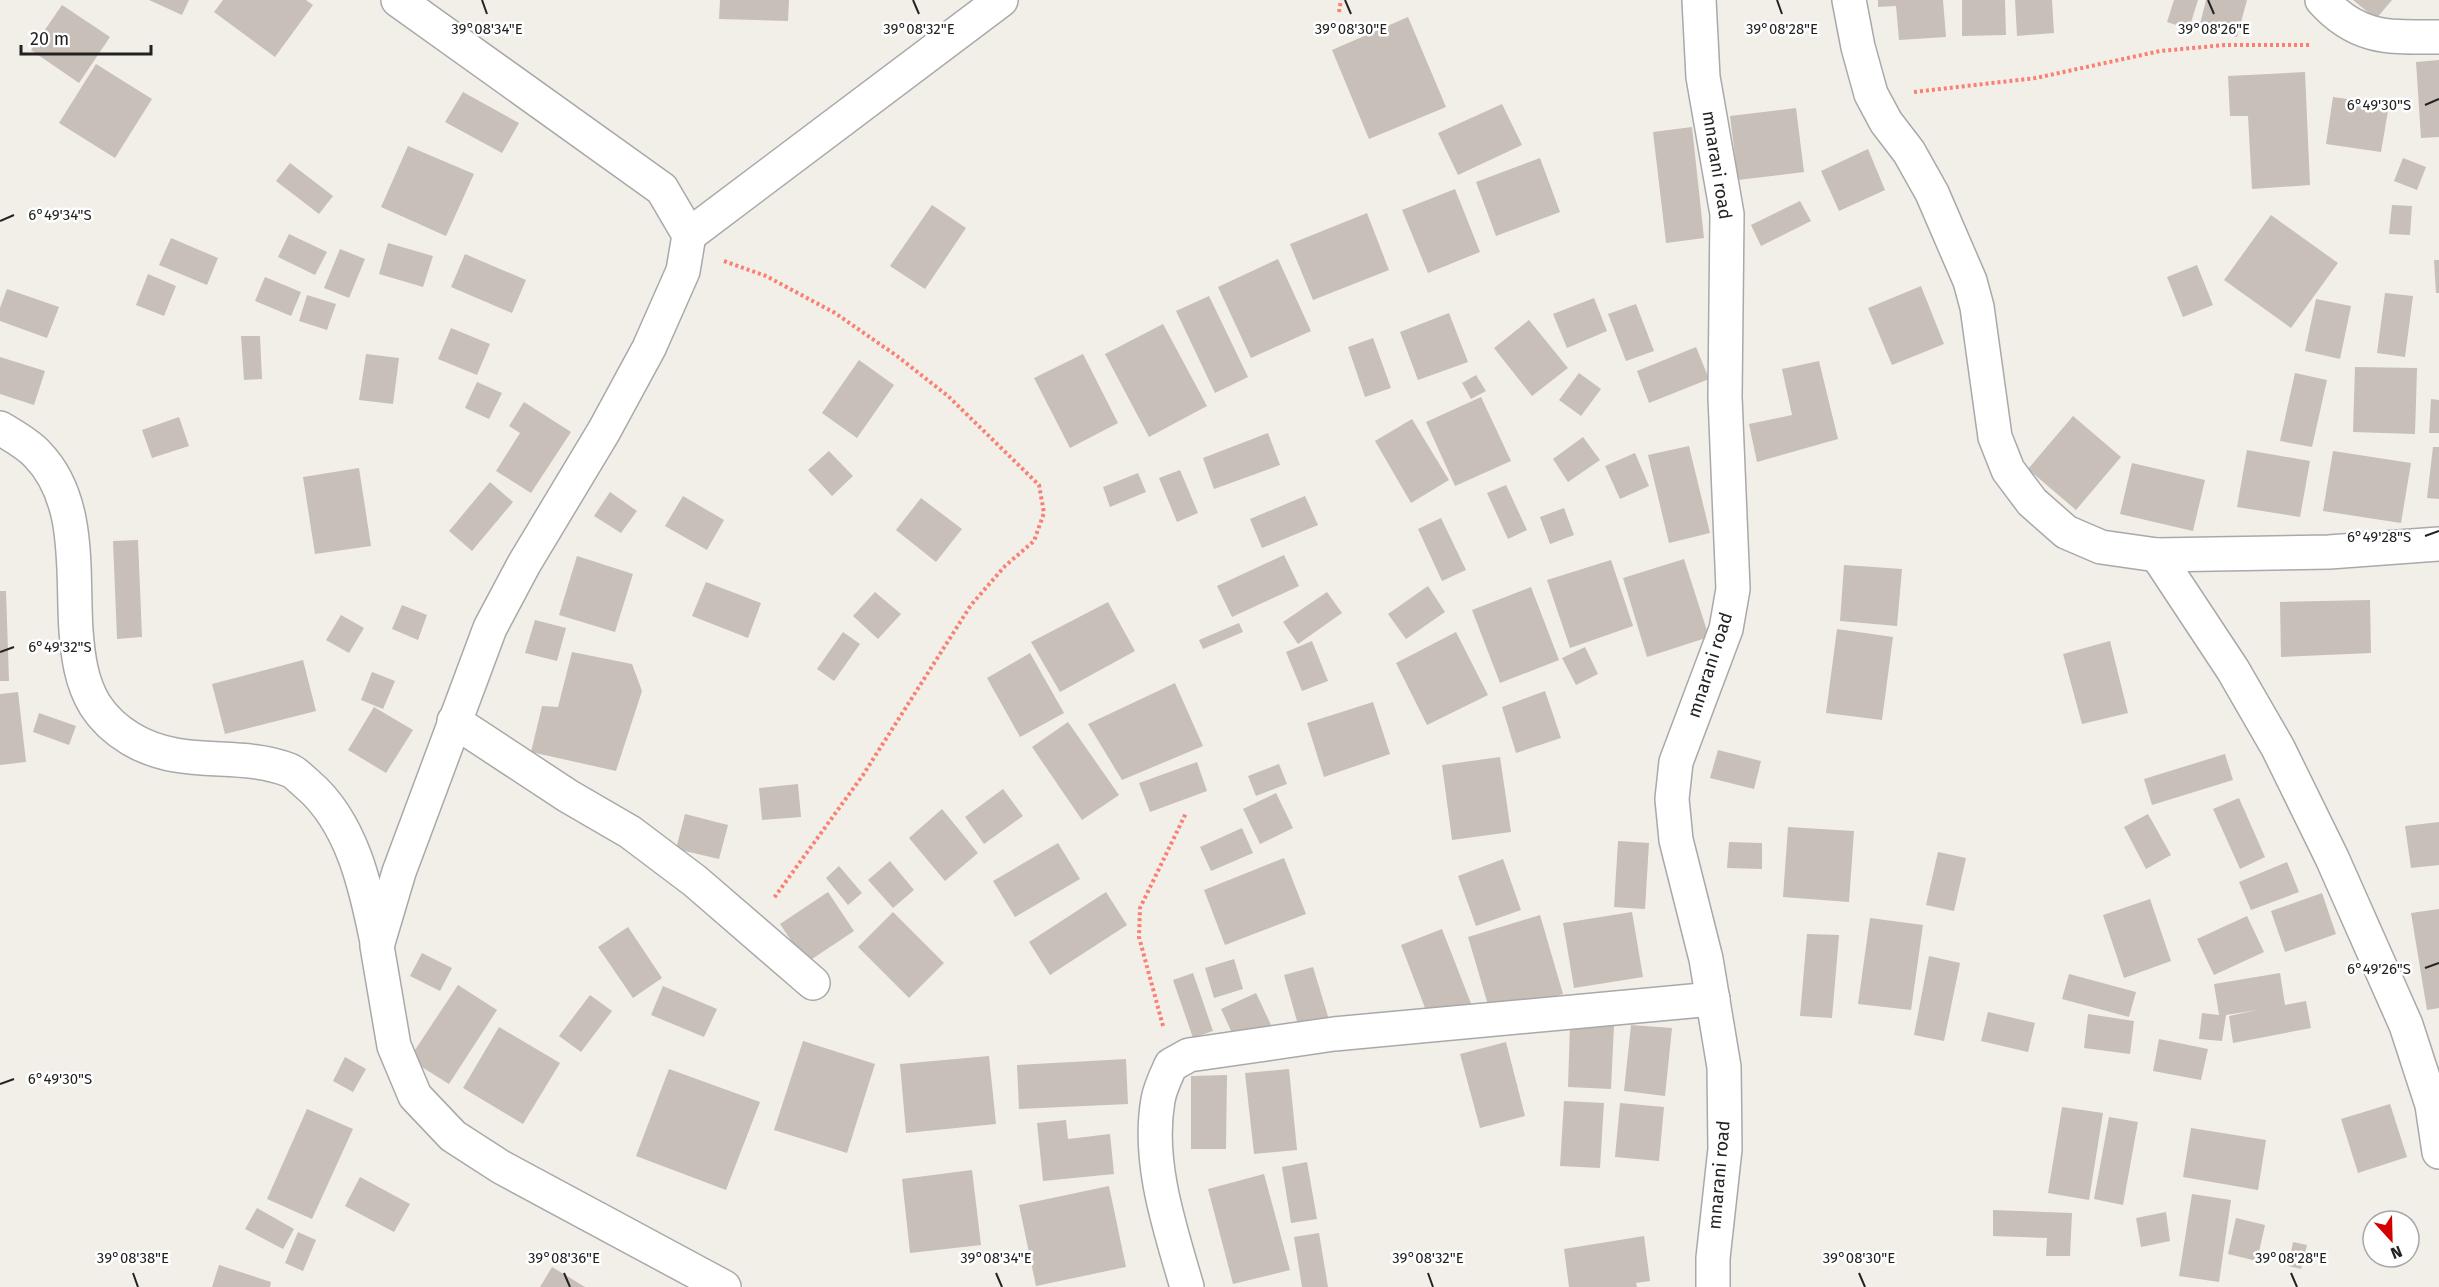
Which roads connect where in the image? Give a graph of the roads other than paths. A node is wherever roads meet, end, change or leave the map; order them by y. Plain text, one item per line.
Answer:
1 (398, 0) edge
2 (1001, 0) edge
3 (1699, 0) edge
4 (1849, 0) edge
5 (2322, 0) edge
6 (2439, 37) edge
7 (688, 241) junction
8 (0, 428) edge
9 (2439, 544) edge
10 (2157, 555) junction
11 (454, 722) junction
12 (377, 946) junction
13 (813, 983) dead end
14 (1713, 999) junction
15 (2439, 1152) edge
16 (724, 1287) edge
17 (1187, 1287) edge
18 (1713, 1287) edge

1 - 7 street
2 - 7 street
3 - 14 street, mnarani road
4 - 10 street
5 - 6 street
7 - 11 street
8 - 12 street
9 - 10 street
10 - 15 street
11 - 12 street
11 - 13 street
12 - 16 street
14 - 17 street
14 - 18 street, mnarani road

